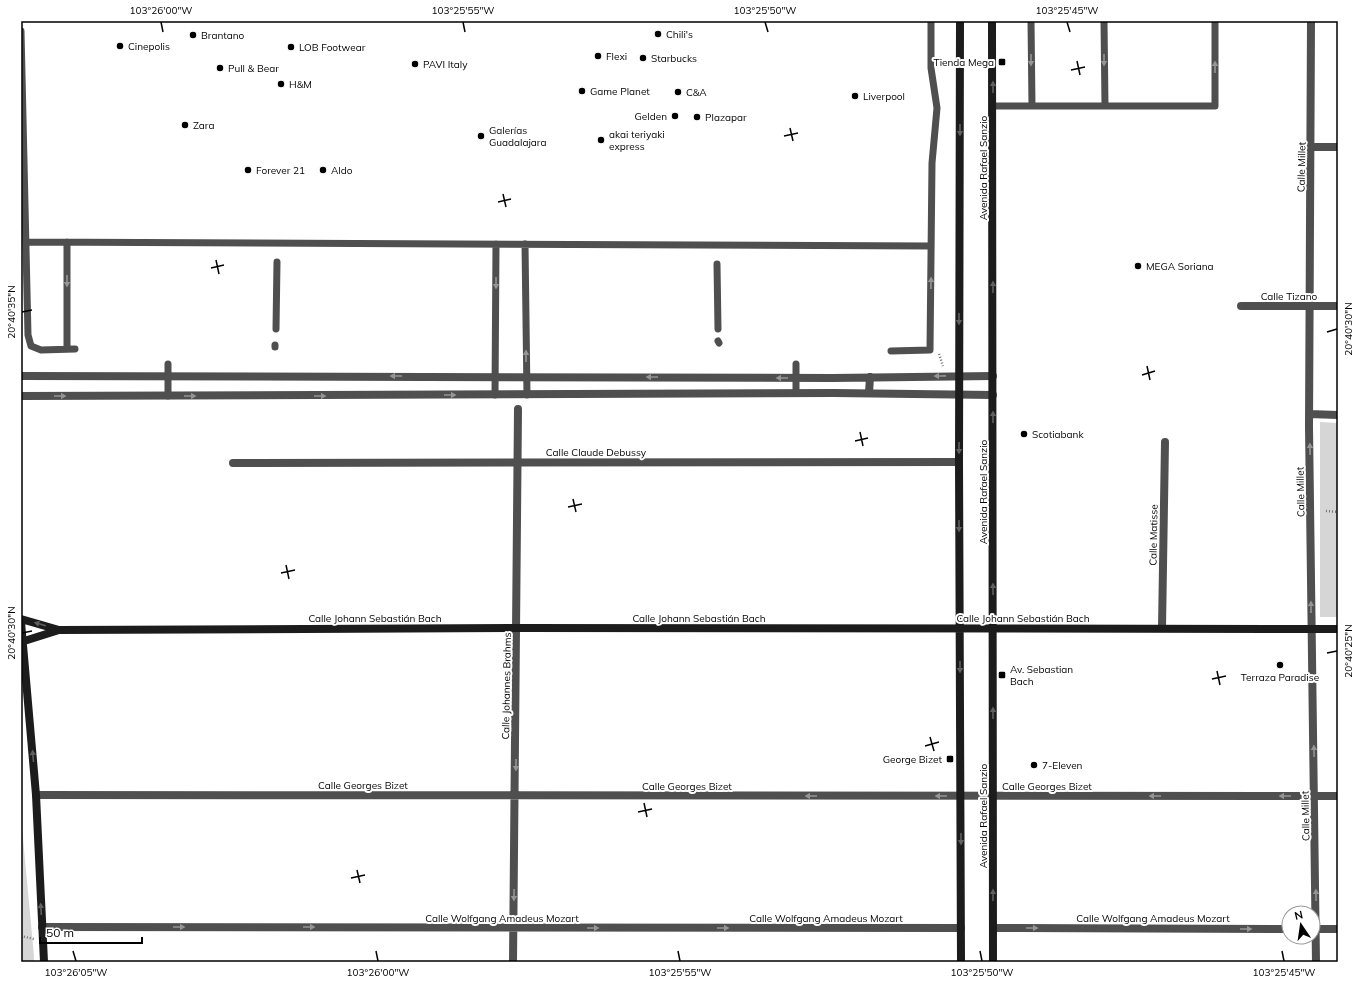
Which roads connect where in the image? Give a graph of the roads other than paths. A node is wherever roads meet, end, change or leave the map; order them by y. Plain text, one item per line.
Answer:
1 (931, 21) edge
2 (960, 21) edge
3 (992, 21) edge
4 (1031, 21) edge
5 (1104, 21) edge
6 (1215, 21) edge
7 (1311, 21) edge
8 (21, 31) edge
9 (993, 106) junction
10 (1032, 106) junction
11 (1105, 106) junction
12 (1311, 147) junction
13 (1338, 147) edge
14 (26, 242) junction
15 (67, 242) junction
16 (496, 244) junction
17 (525, 244) junction
18 (931, 246) junction
19 (277, 262) dead end
20 (717, 264) dead end
21 (1241, 306) dead end
22 (1309, 306) junction
23 (1338, 306) edge
24 (276, 330) dead end
25 (718, 330) dead end
26 (890, 351) dead end
27 (168, 364) dead end
28 (796, 364) dead end
29 (21, 376) edge
30 (495, 376) junction
31 (526, 376) junction
32 (959, 376) junction
33 (993, 376) junction
34 (168, 377) junction
35 (796, 378) junction
36 (870, 378) junction
37 (796, 393) junction
38 (869, 393) junction
39 (495, 395) junction
40 (527, 395) junction
41 (959, 395) junction
42 (993, 395) junction
43 (21, 396) edge
44 (168, 396) junction
45 (518, 410) dead end
46 (1309, 414) junction
47 (1338, 415) edge
48 (1165, 442) dead end
49 (518, 462) junction
50 (959, 462) junction
51 (233, 463) dead end
52 (21, 620) edge
53 (517, 628) junction
54 (960, 628) junction
55 (993, 628) junction
56 (1162, 628) junction
57 (1311, 629) junction
58 (1338, 629) edge
59 (59, 630) junction
60 (22, 642) edge
61 (36, 795) junction
62 (515, 796) junction
63 (961, 796) junction
64 (993, 796) junction
65 (1315, 796) junction
66 (1338, 796) edge
67 (1314, 905) edge
68 (42, 927) junction
69 (513, 928) junction
70 (961, 928) junction
71 (993, 928) junction
72 (1281, 929) edge
73 (1321, 929) edge
74 (1338, 929) edge
75 (1315, 945) edge
76 (44, 962) edge
77 (513, 962) edge
78 (962, 962) edge
79 (993, 962) edge
80 (1316, 962) edge

1 - 18 lane
2 -> 32 main road
9 -> 3 main road, Avenida Rafael Sanzio
4 -> 10 lane
5 -> 11 lane
11 -> 6 lane
7 - 12 street, Calle Millet
8 - 14 lane
9 - 10 lane
33 -> 9 main road, Avenida Rafael Sanzio
10 - 11 lane
12 - 13 street
12 - 22 street, Calle Millet
14 - 15 lane
15 -> 14 lane
15 - 16 lane
16 - 17 lane
16 -> 30 lane
17 - 18 lane
31 -> 17 lane
26 -> 18 lane
19 - 24 lane
20 - 25 lane
21 - 22 street, Calle Tizano
22 - 23 street, Calle Tizano
22 - 46 street, Calle Millet
27 - 34 lane
28 - 35 lane
29 - 34 street
30 - 31 street
30 -> 34 street
30 - 39 lane
35 -> 31 street
31 - 40 lane
32 - 33 street
32 -> 36 street
32 - 41 main road
33 - 42 main road, Avenida Rafael Sanzio
34 - 44 lane
35 - 36 street
35 - 37 lane
36 - 38 street
37 - 38 street
37 - 40 street
38 - 41 street
39 - 40 street
44 -> 39 street
41 - 42 street
41 -> 50 main road
55 -> 42 main road, Avenida Rafael Sanzio
43 -> 44 street
45 - 49 street, Calle Johannes Brahms
46 - 47 street
57 -> 46 street, Calle Millet
48 - 56 street, Calle Matisse
49 - 50 street, Calle Claude Debussy
49 - 51 street, Calle Claude Debussy
49 - 53 street, Calle Johannes Brahms
50 -> 54 main road
59 -> 52 main road, Calle Johann Sebastián Bach
52 - 60 main road
53 - 54 main road, Calle Johann Sebastián Bach
53 - 59 main road, Calle Johann Sebastián Bach
53 -> 62 street, Calle Johannes Brahms
54 - 55 main road, Calle Johann Sebastián Bach
54 -> 63 main road
55 - 56 main road, Calle Johann Sebastián Bach
64 -> 55 main road, Avenida Rafael Sanzio
56 - 57 main road, Calle Johann Sebastián Bach
57 - 58 main road, Calle Johann Sebastián Bach
65 -> 57 street, Calle Millet
59 - 60 main road, Calle Johann Sebastián Bach
61 -> 60 main road
61 - 62 street, Calle Georges Bizet
68 -> 61 main road
63 -> 62 street, Calle Georges Bizet
62 -> 69 street, Calle Johannes Brahms
63 - 64 street, Calle Georges Bizet
63 -> 70 main road
65 -> 64 street, Calle Georges Bizet
71 -> 64 main road, Avenida Rafael Sanzio
65 - 66 street, Calle Georges Bizet
67 -> 65 street, Calle Millet
68 -> 69 street, Calle Wolfgang Amadeus Mozart
68 - 76 main road
69 -> 70 street, Calle Wolfgang Amadeus Mozart
69 - 77 street, Calle Johannes Brahms
70 - 78 main road
71 -> 72 street, Calle Wolfgang Amadeus Mozart
71 - 79 main road, Avenida Rafael Sanzio
73 - 74 street
75 - 80 street, Calle Millet

